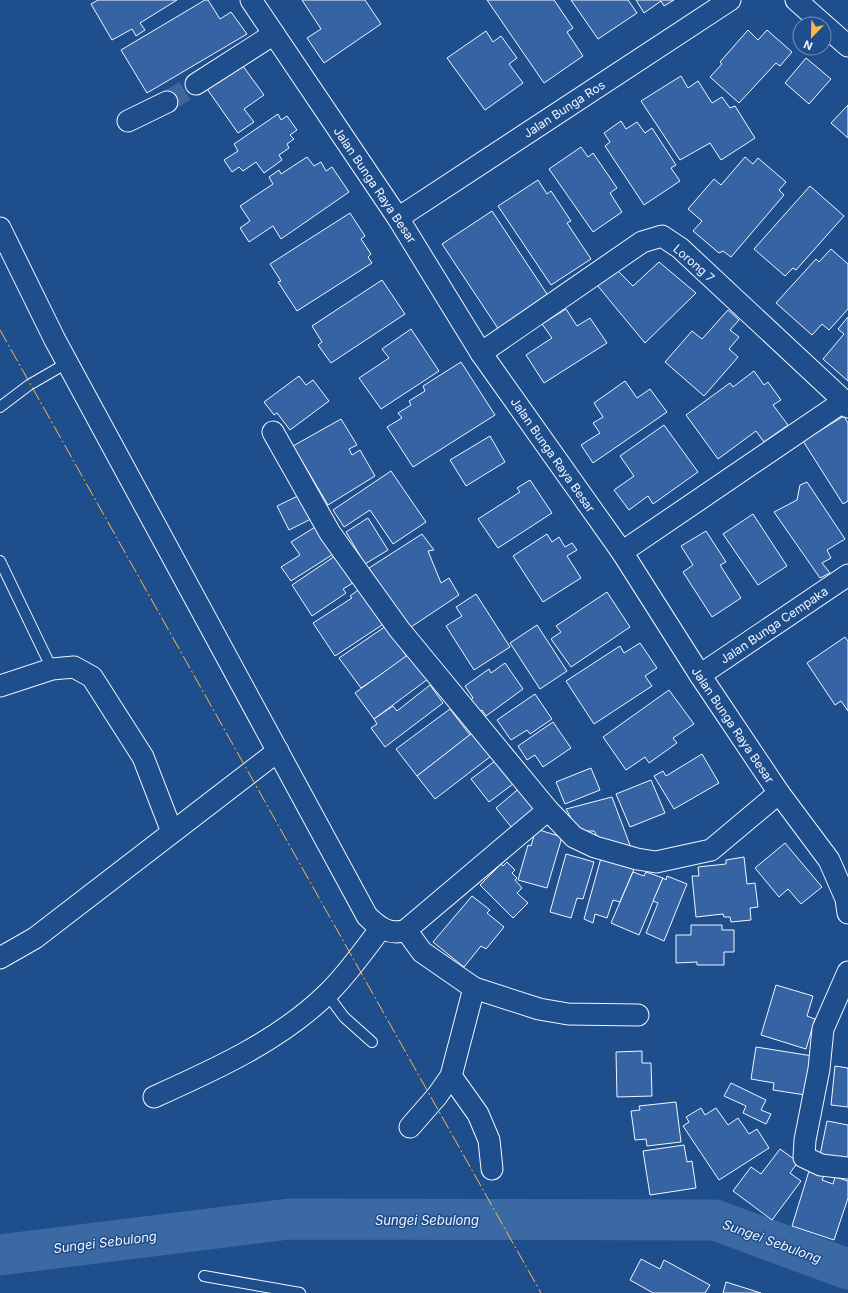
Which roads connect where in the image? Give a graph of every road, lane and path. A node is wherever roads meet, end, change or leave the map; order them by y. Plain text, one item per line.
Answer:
1 (251, 0) edge
2 (730, 0) edge
3 (796, 0) edge
4 (813, 16) edge
5 (832, 33) edge
6 (274, 34) junction
7 (848, 46) edge
8 (196, 84) tunnel mouth
9 (167, 102) tunnel mouth
10 (128, 121) dead end
11 (398, 218) junction
12 (0, 228) edge
13 (481, 353) junction
14 (67, 363) junction
15 (846, 404) edge
16 (0, 408) edge
17 (273, 432) dead end
18 (622, 552) junction
19 (0, 561) edge
20 (848, 575) edge
21 (52, 669) junction
22 (700, 676) junction
23 (0, 686) edge
24 (278, 751) junction
25 (779, 793) junction
26 (548, 810) junction
27 (172, 832) junction
28 (842, 872) edge
29 (848, 913) edge
30 (382, 928) junction
31 (406, 930) junction
32 (0, 958) edge
33 (848, 972) edge
34 (474, 988) junction
35 (328, 994) junction
36 (638, 1015) dead end
37 (372, 1042) dead end
38 (452, 1076) junction
39 (154, 1097) dead end
40 (410, 1127) dead end
41 (848, 1168) edge
42 (492, 1169) dead end
43 (204, 1276) dead end
44 (300, 1293) edge

1 - 6 street, Jalan Bunga Raya Besar
2 - 11 street, Jalan Bunga Ros
3 - 4 street
5 - 7 street
6 - 8 street
6 - 11 street, Jalan Bunga Raya Besar
9 - 10 street
11 - 13 street, Jalan Bunga Raya Besar
12 - 14 street
13 - 15 street, Lorong 7
13 - 18 street, Jalan Bunga Raya Besar
14 - 16 lane
14 - 24 street
15 - 18 street
17 - 26 street
18 - 22 street, Jalan Bunga Raya Besar
19 - 21 lane
20 - 22 street, Jalan Bunga Cempaka
21 - 23 street
21 - 27 street
22 - 25 street, Jalan Bunga Raya Besar
24 - 27 street
24 - 30 street
25 - 26 street
25 - 28 street, Jalan Bunga Raya Besar
26 - 31 street
27 - 32 street
28 - 29 street, Jalan Bunga Raya Besar
30 - 31 street
30 - 35 street
31 - 34 street
33 - 41 street
34 - 36 street
34 - 38 street
35 - 37 lane
35 - 39 street
38 - 40 street
38 - 42 street
43 - 44 lane

